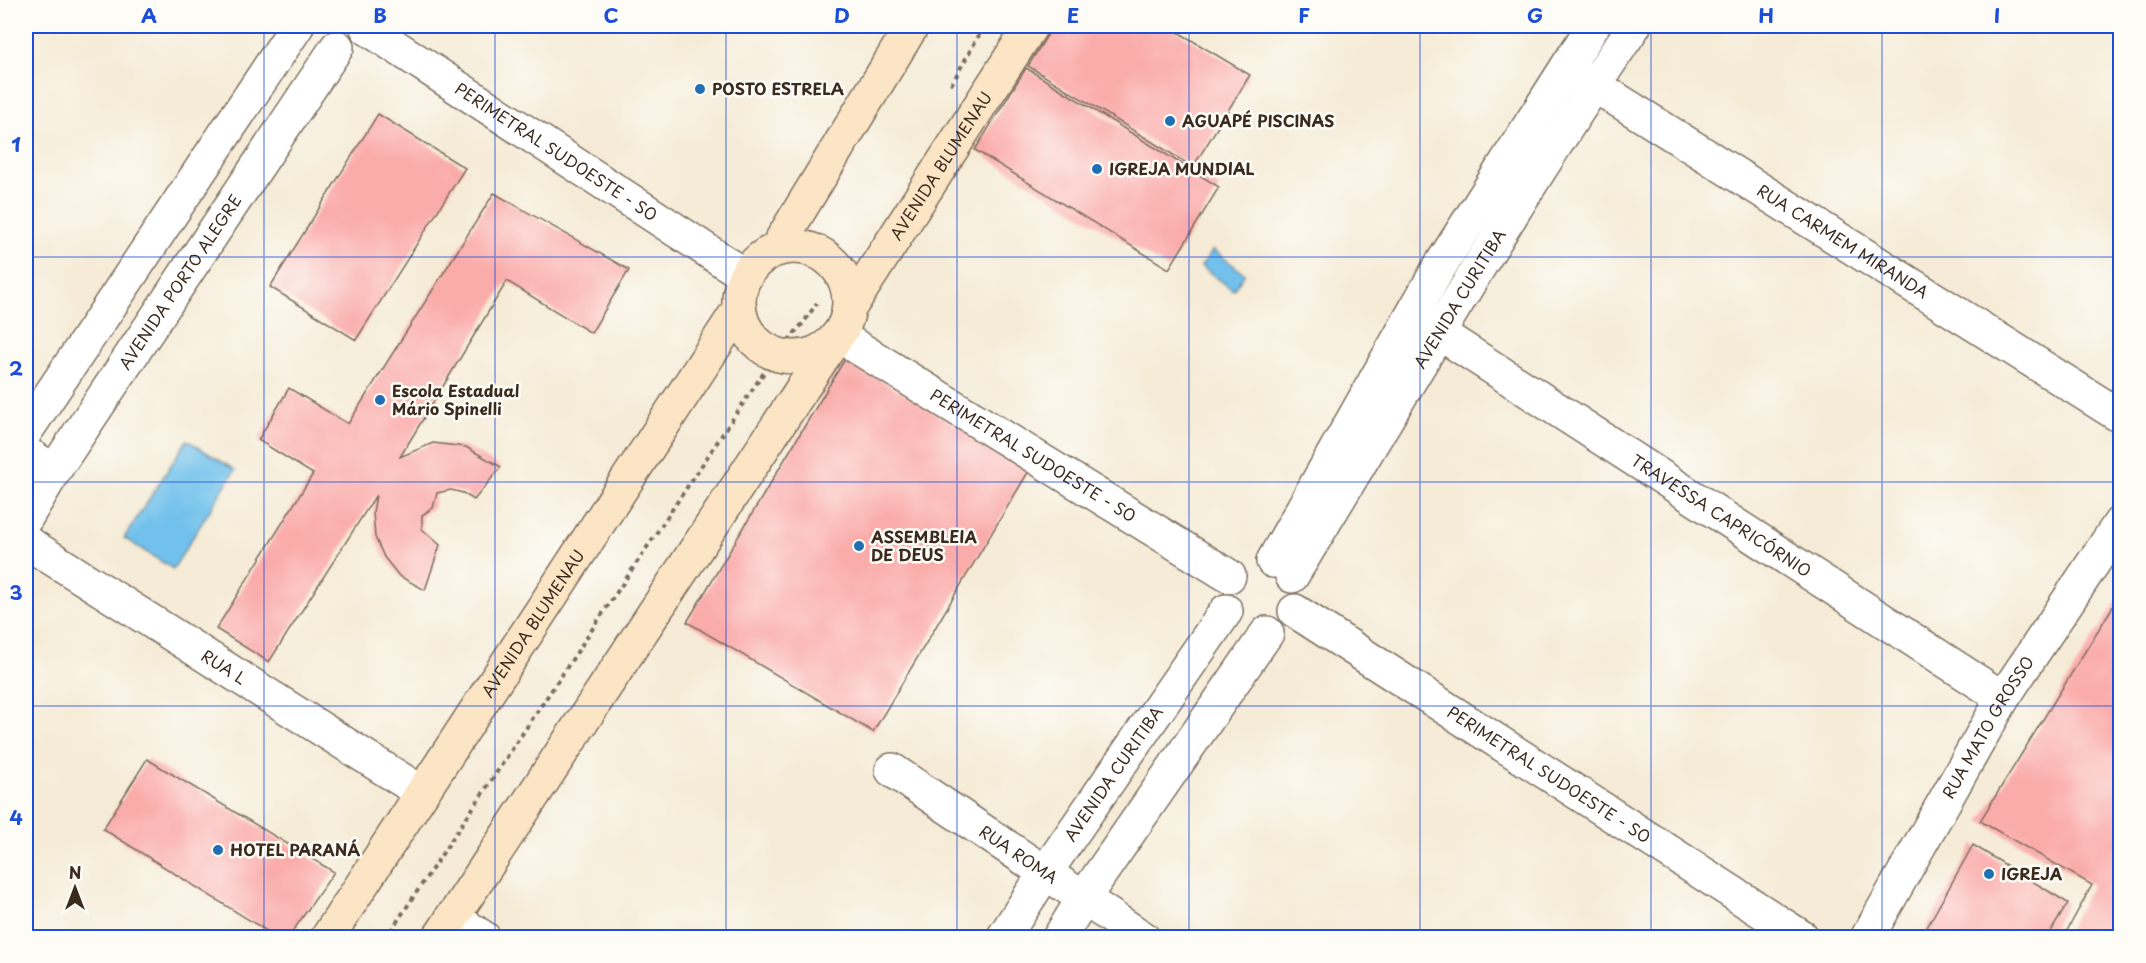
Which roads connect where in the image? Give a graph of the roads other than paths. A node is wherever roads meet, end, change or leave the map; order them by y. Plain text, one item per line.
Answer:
1 (298, 26) edge
2 (912, 26) edge
3 (1031, 26) edge
4 (1593, 26) edge
5 (1634, 26) edge
6 (367, 27) edge
7 (337, 47) junction
8 (1566, 68) junction
9 (1593, 85) junction
10 (776, 249) junction
11 (746, 276) junction
12 (739, 309) junction
13 (840, 328) junction
14 (1439, 333) junction
15 (2121, 416) edge
16 (26, 430) edge
17 (26, 453) edge
18 (54, 471) junction
19 (26, 518) edge
20 (2121, 524) edge
21 (26, 542) edge
22 (1283, 568) junction
23 (1229, 576) junction
24 (1226, 611) junction
25 (1296, 611) junction
26 (1267, 633) junction
27 (2003, 698) junction
28 (892, 770) dead end
29 (421, 792) junction
30 (1045, 873) junction
31 (1083, 899) junction
32 (446, 927) edge
33 (327, 938) edge
34 (484, 938) edge
35 (1003, 938) edge
36 (1059, 938) edge
37 (1143, 938) edge
38 (1803, 938) edge
39 (1867, 938) edge

1 - 7 street
1 - 16 street
2 - 10 main road
3 - 13 main road, AVENIDA BLUMENAU
4 - 8 street, AVENIDA CURITIBA
5 - 9 street, AVENIDA CURITIBA
6 - 7 street, PERIMETRAL SUDOESTE - SO
6 - 11 street, PERIMETRAL SUDOESTE - SO
7 - 18 street, AVENIDA PORTO ALEGRE
8 - 9 street, RUA CARMEM MIRANDA
8 - 22 street, AVENIDA CURITIBA
9 - 14 street, AVENIDA CURITIBA
9 - 15 street, RUA CARMEM MIRANDA
10 - 11 main road
10 - 13 main road
11 - 12 main road
12 - 13 main road
12 - 29 main road, AVENIDA BLUMENAU
13 - 23 street, PERIMETRAL SUDOESTE - SO
13 - 32 main road, AVENIDA BLUMENAU
14 - 22 street, AVENIDA CURITIBA
14 - 27 street, TRAVESSA CAPRICÓRNIO
17 - 18 street
18 - 19 street, AVENIDA PORTO ALEGRE
20 - 27 street, RUA MATO GROSSO
21 - 29 street, RUA L
22 - 23 street
22 - 25 street
23 - 24 street
24 - 26 street
24 - 30 street, AVENIDA CURITIBA
25 - 26 street
25 - 38 street, PERIMETRAL SUDOESTE - SO
26 - 31 street
27 - 39 street, RUA MATO GROSSO
28 - 30 street, RUA ROMA
29 - 33 main road, AVENIDA BLUMENAU
30 - 31 street, RUA ROMA
30 - 35 street, AVENIDA CURITIBA
31 - 36 street
31 - 37 street, RUA ROMA
32 - 34 street

